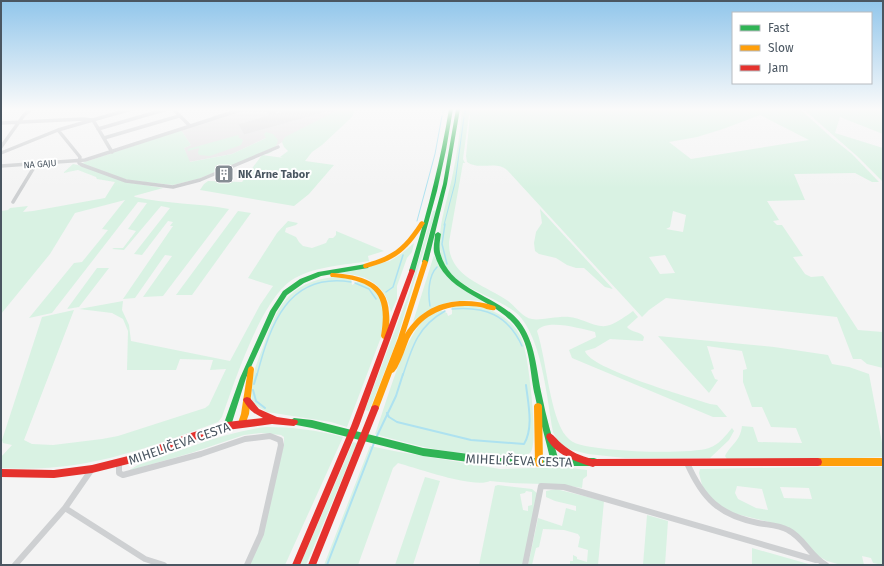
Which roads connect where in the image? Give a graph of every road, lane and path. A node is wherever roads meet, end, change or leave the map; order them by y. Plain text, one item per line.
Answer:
1 (9, 135) edge
2 (45, 135) edge
3 (62, 135) edge
4 (102, 135) edge
5 (113, 135) edge
6 (162, 135) edge
7 (446, 135) edge
8 (454, 135) edge
9 (104, 138) junction
10 (1, 147) edge
11 (278, 148) dead end
12 (112, 152) junction
13 (1, 153) edge
14 (79, 161) junction
15 (36, 164) junction
16 (1, 166) edge
17 (13, 202) dead end
18 (440, 206) junction
19 (429, 213) junction
20 (310, 278) junction
21 (507, 313) junction
22 (252, 360) junction
23 (375, 375) junction
24 (387, 376) junction
25 (538, 393) junction
26 (247, 400) junction
27 (278, 421) junction
28 (242, 423) junction
29 (227, 426) junction
30 (548, 433) junction
31 (540, 462) junction
32 (883, 462) edge
33 (119, 463) junction
34 (554, 463) junction
35 (593, 463) junction
36 (687, 463) junction
37 (92, 469) junction
38 (1, 473) edge
39 (65, 508) junction
40 (816, 560) junction
41 (15, 565) edge
42 (164, 565) edge
43 (247, 565) edge
44 (296, 565) edge
45 (312, 565) edge
46 (525, 565) edge
47 (826, 565) edge

1 - 10 street
2 - 13 street
3 - 14 street
4 - 9 street
5 - 9 street
6 - 12 street, NA GAJU
7 - 19 main road
8 - 18 main road
9 - 12 street
11 - 14 street
12 - 14 street, NA GAJU
14 - 15 street, NA GAJU
15 - 16 street, NA GAJU
15 - 17 street
18 - 21 main road
18 - 24 main road
19 - 20 main road
19 - 23 main road
20 - 22 main road
20 - 23 main road
21 - 24 main road
21 - 25 main road
22 - 26 main road
22 - 29 main road
23 - 44 main road
24 - 45 main road
25 - 30 main road
25 - 31 main road
26 - 27 main road
26 - 28 main road
27 - 28 main road, MIHELIČEVA CESTA
27 - 31 main road, MIHELIČEVA CESTA
28 - 29 main road, MIHELIČEVA CESTA
29 - 33 main road, MIHELIČEVA CESTA
30 - 34 main road
30 - 35 main road
31 - 34 main road, MIHELIČEVA CESTA
32 - 36 main road, MIHELIČEVA CESTA
33 - 37 main road, MIHELIČEVA CESTA
33 - 43 street, MIHELIČEVA CESTA
34 - 35 main road, MIHELIČEVA CESTA
35 - 36 main road, MIHELIČEVA CESTA
36 - 40 street
37 - 38 main road, MIHELIČEVA CESTA
37 - 39 street
39 - 41 street
39 - 42 street
40 - 46 street
40 - 47 street

